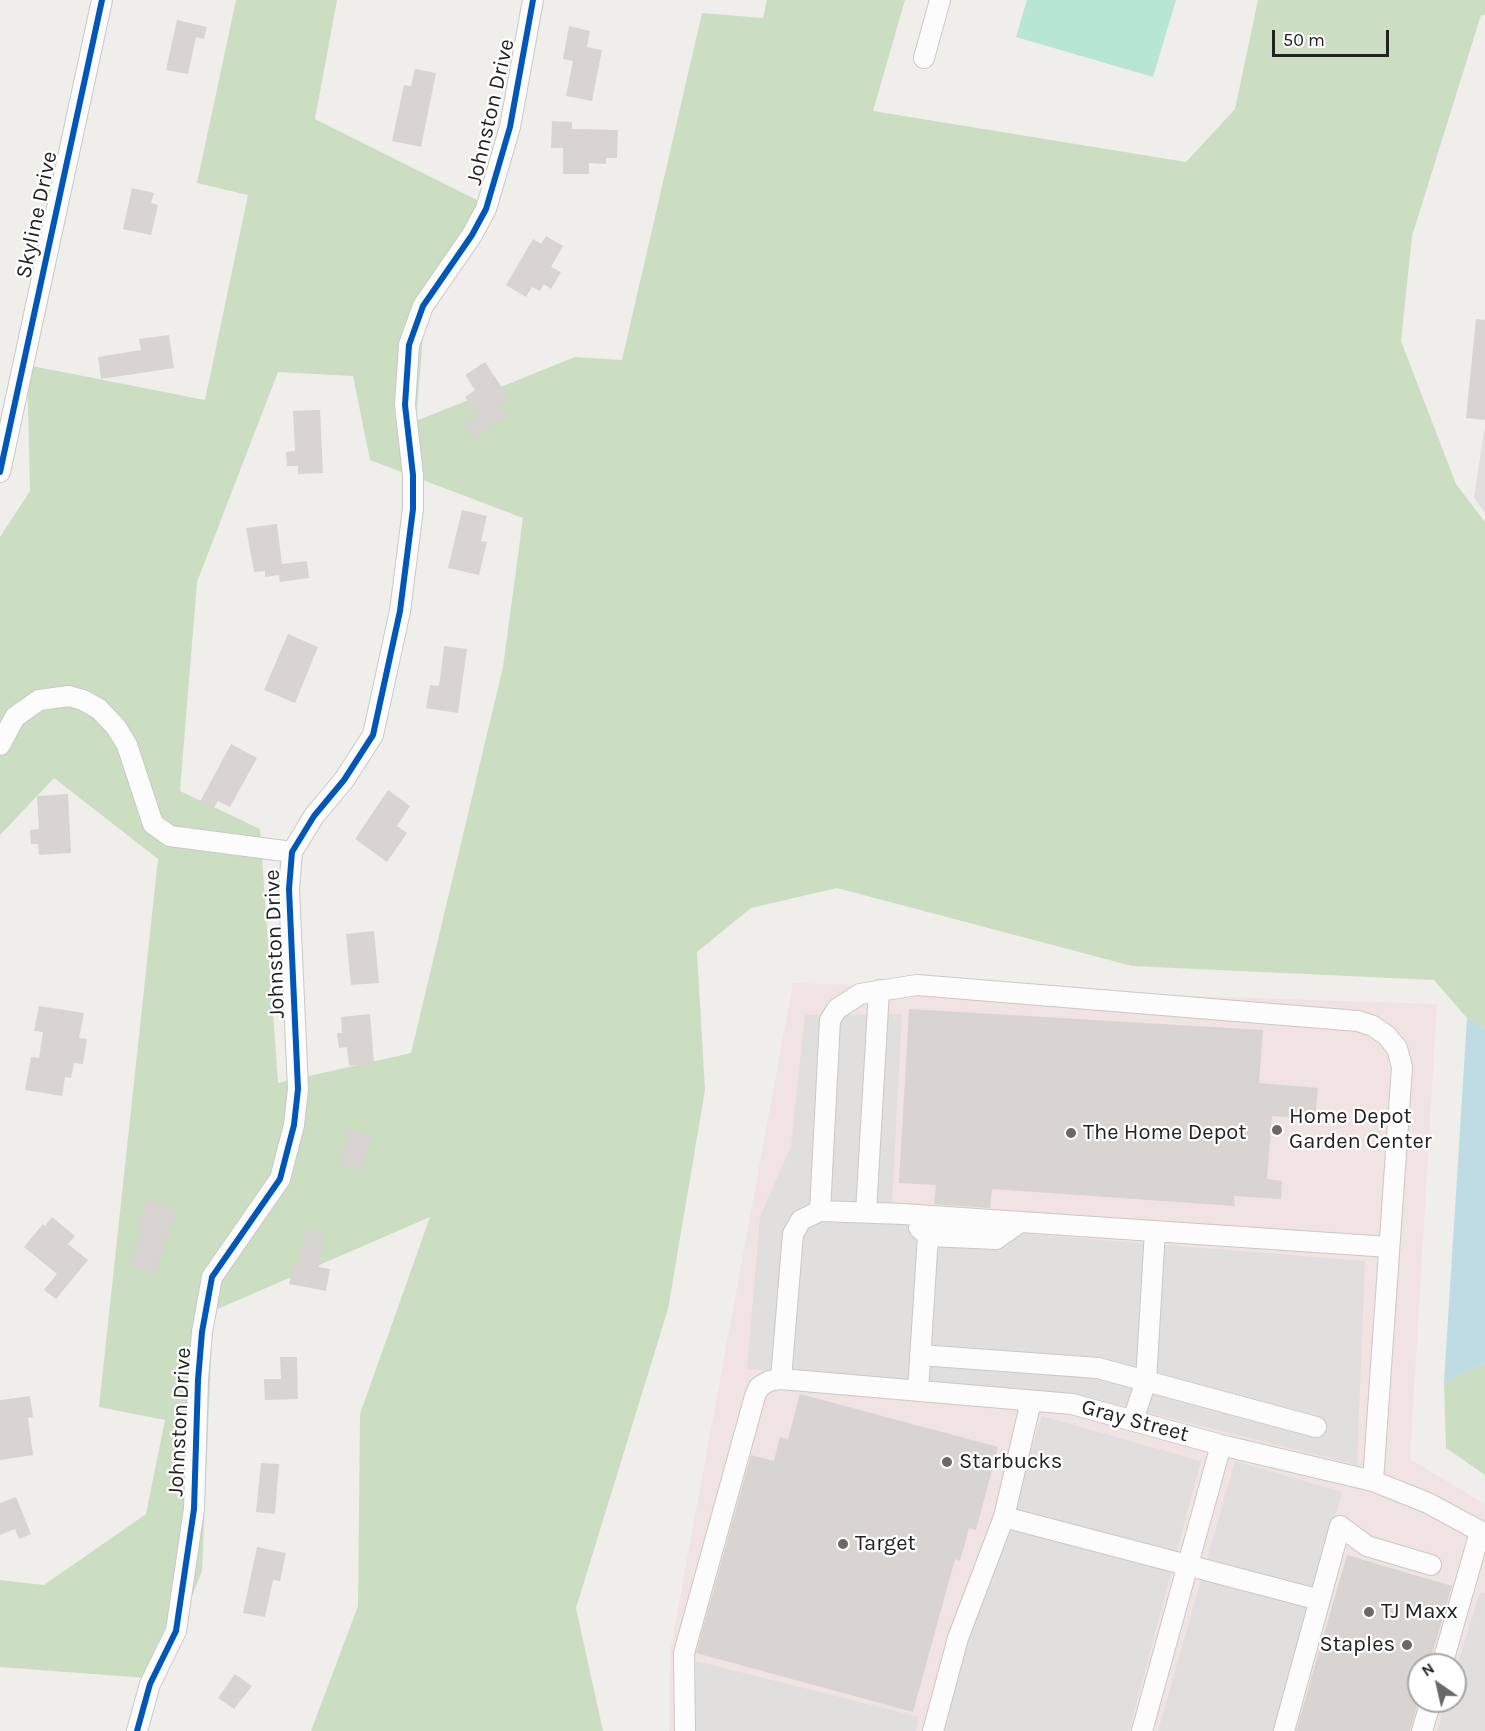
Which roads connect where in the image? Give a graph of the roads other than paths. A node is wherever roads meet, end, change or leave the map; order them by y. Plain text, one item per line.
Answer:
1 (102, 0) edge
2 (533, 0) edge
3 (939, 0) edge
4 (924, 58) dead end
5 (0, 472) edge
6 (0, 745) edge
7 (292, 852) junction
8 (879, 990) junction
9 (820, 1211) junction
10 (866, 1212) junction
11 (903, 1214) junction
12 (1020, 1222) junction
13 (1155, 1231) junction
14 (928, 1236) junction
15 (1389, 1247) junction
16 (920, 1355) junction
17 (775, 1380) junction
18 (1146, 1381) junction
19 (918, 1391) junction
20 (1031, 1401) junction
21 (1133, 1420) junction
22 (1316, 1427) dead end
23 (1221, 1445) junction
24 (1373, 1481) junction
25 (1004, 1517) junction
26 (1483, 1533) edge
27 (1431, 1565) dead end
28 (1188, 1567) junction
29 (1476, 1582) edge
30 (1320, 1600) junction
31 (1447, 1653) edge
32 (1427, 1713) edge
33 (137, 1731) edge
34 (685, 1731) edge
35 (933, 1731) edge
36 (1142, 1731) edge
37 (1284, 1731) edge
38 (1422, 1731) edge

1 - 5 street, Skyline Drive
2 - 7 street, Johnston Drive
3 - 4 street
6 - 7 street
7 - 33 street, Johnston Drive
8 - 9 street
8 - 10 street
8 - 15 street
9 - 10 street
9 - 17 street
10 - 11 street
11 - 12 street
11 - 14 street
12 - 13 street
12 - 14 street
13 - 15 street
13 - 18 street
14 - 16 street
15 - 24 street
16 - 18 street
16 - 19 street
17 - 19 street, Gray Street
17 - 34 street
18 - 21 street
18 - 22 street
19 - 20 street, Gray Street
20 - 21 street, Gray Street
20 - 25 street
21 - 23 street, Gray Street
23 - 24 street, Gray Street
23 - 28 street
24 - 26 street, Gray Street
25 - 28 street
25 - 35 street
26 - 29 street
27 - 30 street
28 - 30 street
28 - 36 street
29 - 31 street
30 - 37 street
32 - 38 street

